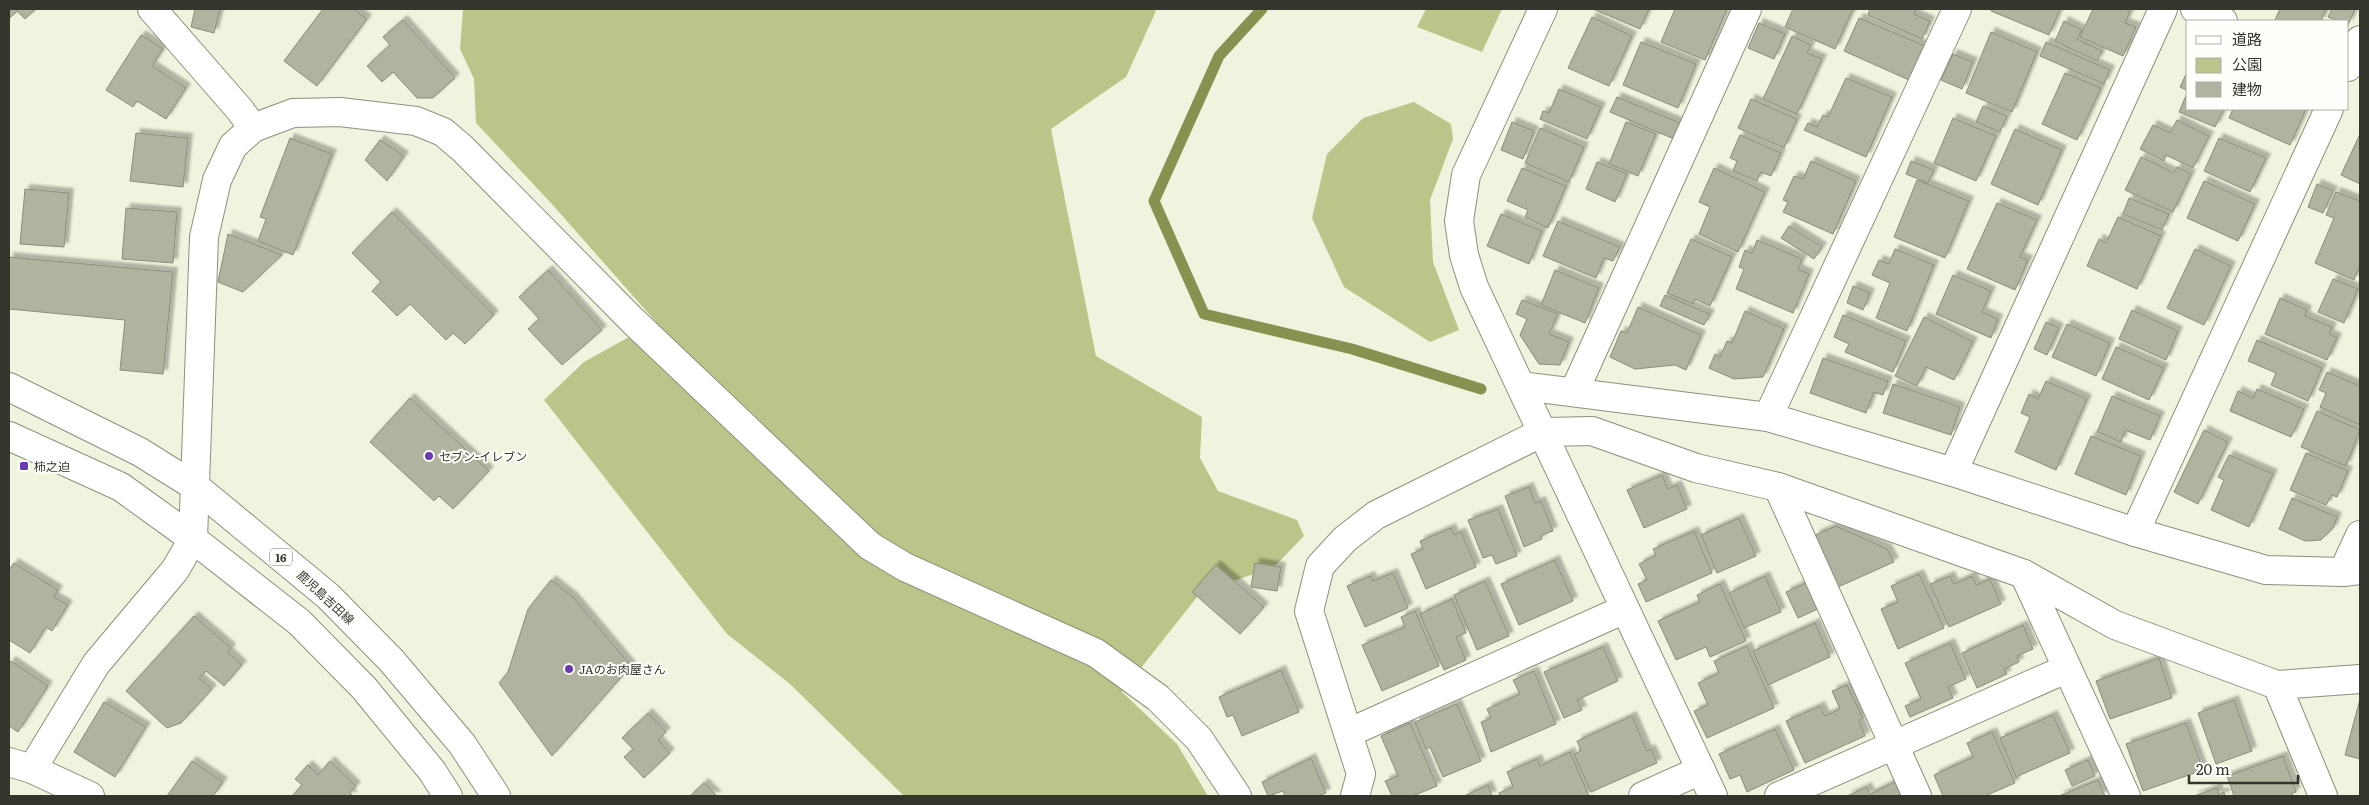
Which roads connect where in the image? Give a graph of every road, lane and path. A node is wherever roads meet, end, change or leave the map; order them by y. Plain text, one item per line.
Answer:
1 (152, 9) edge
2 (1543, 9) edge
3 (1747, 9) edge
4 (1956, 9) edge
5 (2163, 9) edge
6 (2195, 9) edge
7 (2221, 20) edge
8 (2360, 40) edge
9 (2349, 65) edge
10 (2329, 110) edge
11 (253, 128) junction
12 (1522, 386) junction
13 (9, 387) edge
14 (1574, 392) junction
15 (1768, 417) junction
16 (1543, 432) junction
17 (9, 436) edge
18 (1953, 472) junction
19 (196, 487) junction
20 (1778, 487) junction
21 (2135, 532) junction
22 (2360, 535) edge
23 (193, 539) junction
24 (2352, 571) edge
25 (2024, 574) junction
26 (1625, 609) junction
27 (2066, 669) junction
28 (2360, 679) edge
29 (2277, 685) junction
30 (1348, 733) junction
31 (1893, 746) junction
32 (20, 766) edge
33 (1701, 770) junction
34 (59, 790) edge
35 (90, 796) edge
36 (448, 796) edge
37 (496, 796) edge
38 (1238, 796) edge
39 (1355, 796) edge
40 (1643, 796) edge
41 (1713, 796) edge
42 (1779, 796) edge
43 (1916, 796) edge
44 (2126, 796) edge
45 (2323, 796) edge

1 - 11 street
2 - 12 street
3 - 14 street
4 - 15 street
5 - 18 street
6 - 7 street
8 - 9 street
10 - 21 street
11 - 19 street
11 - 38 street
12 - 14 street
12 - 16 street
13 - 19 street, 鹿児島吉田線 / 16
14 - 15 street
15 - 18 street
16 - 20 street
16 - 26 street
16 - 30 street
17 - 23 street
18 - 21 street
19 - 23 street
19 - 37 street, 鹿児島吉田線 / 16
20 - 25 street
20 - 31 street
21 - 24 street
22 - 24 street
23 - 32 street
23 - 36 street
25 - 27 street
25 - 29 street
26 - 30 street
26 - 33 street
27 - 31 street
27 - 44 street
28 - 29 street
29 - 45 street
30 - 39 street
31 - 42 street
31 - 43 street
32 - 34 street
33 - 40 street
33 - 41 street
34 - 35 street

